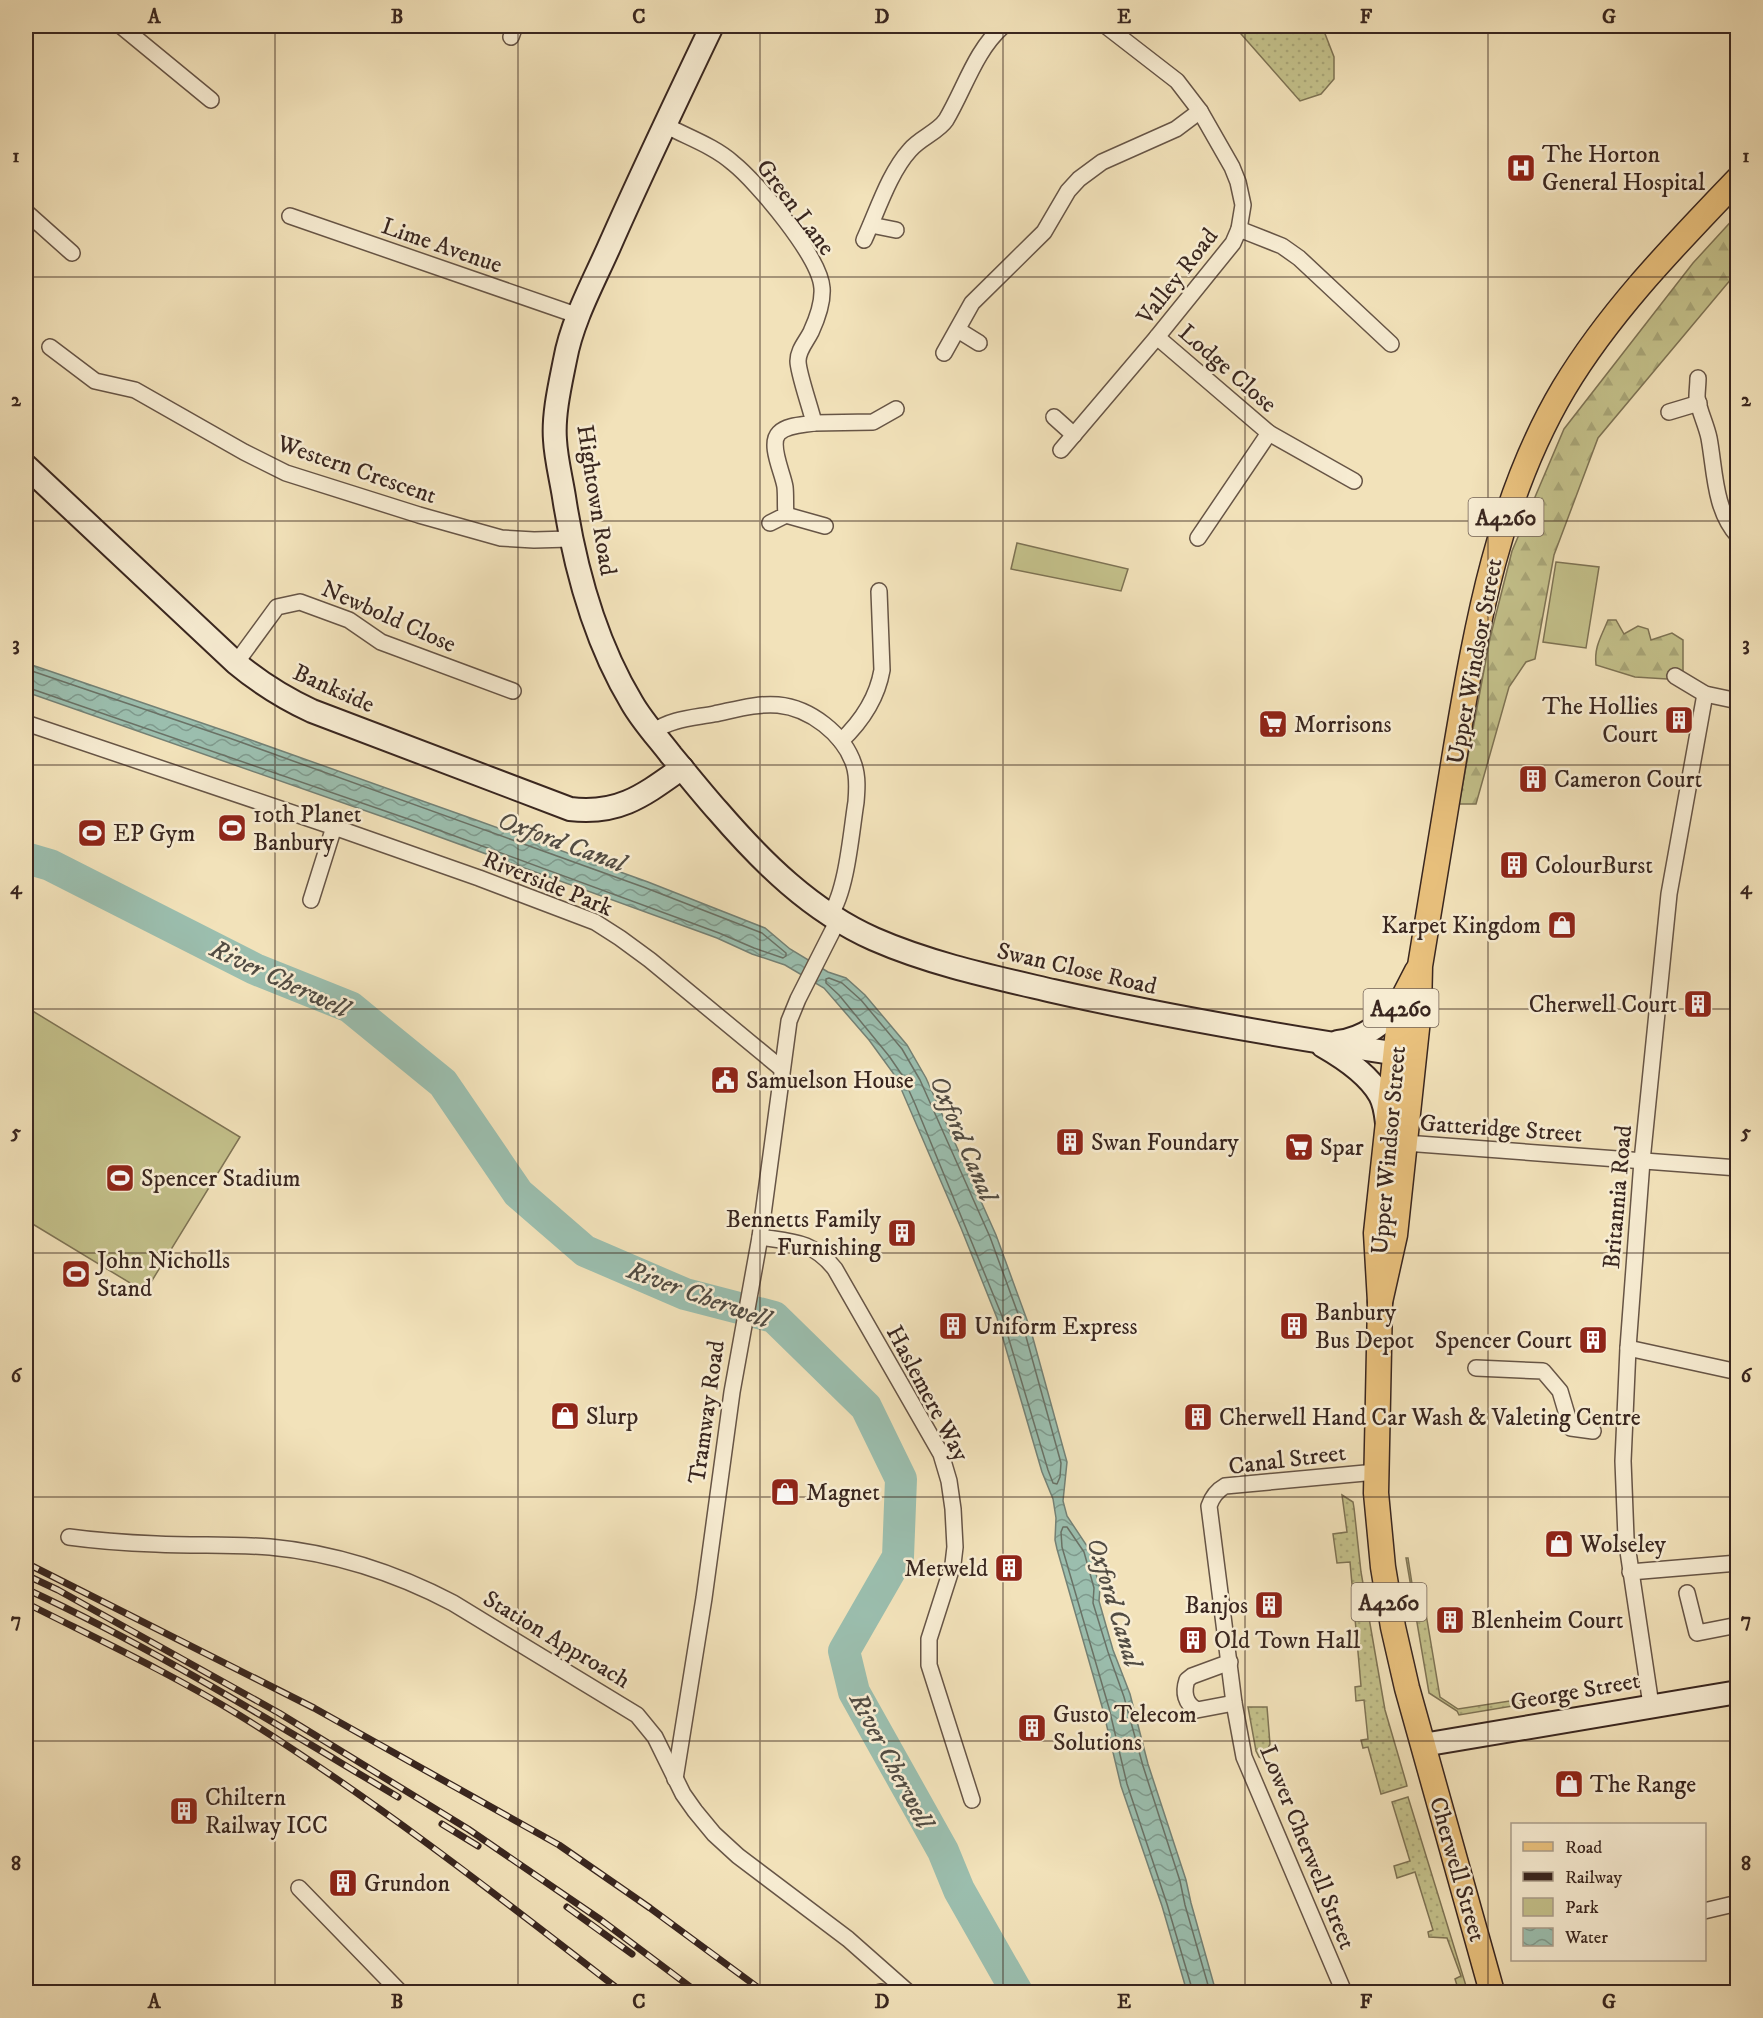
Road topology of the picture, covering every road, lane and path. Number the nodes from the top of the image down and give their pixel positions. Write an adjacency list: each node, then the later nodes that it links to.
1 (121, 26): 5 (street)
2 (711, 26): 7 (street, Hightown Road)
3 (1003, 26): 11 (street)
4 (1106, 26): 6 (street, Valley Road)
5 (212, 100)
6 (1200, 111): 13 (street, Valley Road); 17 (street)
7 (665, 125): 16 (street, Hightown Road); 28 (street, Green Lane)
8 (1737, 179): 53 (main road, Upper Windsor Street / A4260)
9 (26, 212): 15 (street)
10 (290, 216): 16 (street, Lime Avenue)
11 (871, 225): 12 (street); 14 (street)
12 (896, 230)
13 (1239, 230): 18 (street, Valley Road); 20 (street)
14 (864, 240)
15 (72, 253)
16 (579, 316): 39 (street, Hightown Road)
17 (958, 330): 19 (street); 22 (street)
18 (1157, 338): 29 (street, Lodge Close); 30 (street, Valley Road)
19 (979, 343)
20 (1391, 344)
21 (50, 347): 39 (street, Western Crescent)
22 (944, 353)
23 (1698, 378): 24 (street)
24 (1699, 403): 26 (street); 37 (street)
25 (896, 409): 28 (street)
26 (1669, 412)
27 (1054, 417): 30 (street)
28 (814, 423): 34 (street)
29 (1269, 433): 33 (street, Lodge Close); 38 (street, Lodge Close)
30 (1074, 435): 31 (street, Valley Road)
31 (1061, 450)
32 (26, 466): 41 (street, Bankside)
33 (1354, 481)
34 (786, 515): 35 (street); 36 (street)
35 (770, 523)
36 (825, 526)
37 (1737, 536)
38 (1198, 538)
39 (570, 539): 47 (street, Hightown Road)
40 (879, 591): 48 (street)
41 (236, 663): 43 (street, Newbold Close); 49 (street, Bankside)
42 (1675, 676): 44 (street)
43 (513, 691)
44 (1705, 694): 45 (street); 60 (street, Britannia Road)
45 (1737, 701)
46 (26, 723): 50 (street, Riverside Park)
47 (653, 732): 48 (street); 49 (street, Hightown Road)
48 (841, 741): 52 (street, Tramway Road)
49 (682, 768): 52 (street, Hightown Road)
50 (334, 827): 51 (street); 57 (street, Riverside Park)
51 (310, 900)
52 (834, 917): 55 (street, Swan Close Road); 57 (street, Tramway Road)
53 (1420, 966): 54 (main road, Upper Windsor Street / A4260); 56 (main road, Upper Windsor Street / A4260)
54 (1401, 1002): 55 (street, Swan Close Road); 56 (main road, Upper Windsor Street / A4260)
55 (1312, 1040): 56 (street, Swan Close Road); 58 (street, Swan Close Road)
56 (1405, 1055): 58 (main road, Upper Windsor Street / A4260); 59 (main road, Upper Windsor Street / A4260)
57 (782, 1069): 62 (street, Tramway Road)
58 (1388, 1124): 63 (main road, Upper Windsor Street / A4260)
59 (1405, 1143): 60 (street, Gatteridge Street); 63 (main road, Upper Windsor Street / A4260)
60 (1642, 1161): 61 (street, Gatteridge Street); 64 (street, Britannia Road)
61 (1737, 1168)
62 (760, 1238): 80 (street, Tramway Road); 81 (street, Haslemere Way)
63 (1380, 1302): 68 (main road, Upper Windsor Street / A4260)
64 (1628, 1348): 66 (street); 72 (street, Britannia Road)
65 (1476, 1368): 67 (street)
66 (1737, 1372)
67 (1593, 1431)
68 (1376, 1463): 70 (street, Canal Street); 79 (main road, A4260)
69 (69, 1538): 80 (street, Station Approach)
70 (1213, 1538): 75 (street, Lower Cherwell Street)
71 (1737, 1563): 72 (street)
72 (1630, 1572): 78 (street, Britannia Road)
73 (1687, 1593): 74 (street)
74 (1737, 1625)
75 (1230, 1662): 77 (street, Lower Cherwell Street); 77 (street)
76 (1737, 1692): 78 (street, George Street)
77 (1234, 1703): 87 (street, Lower Cherwell Street)
78 (1652, 1705): 79 (street, George Street)
79 (1423, 1745): 88 (main road, Cherwell Street / A4260)
80 (675, 1779): 86 (street, Station Approach)
81 (972, 1800)
82 (299, 1888): 85 (street)
83 (1737, 1903): 84 (street)
84 (1706, 1911)
85 (400, 1992)
86 (908, 1992)
87 (1344, 1992)
88 (1492, 1992)

